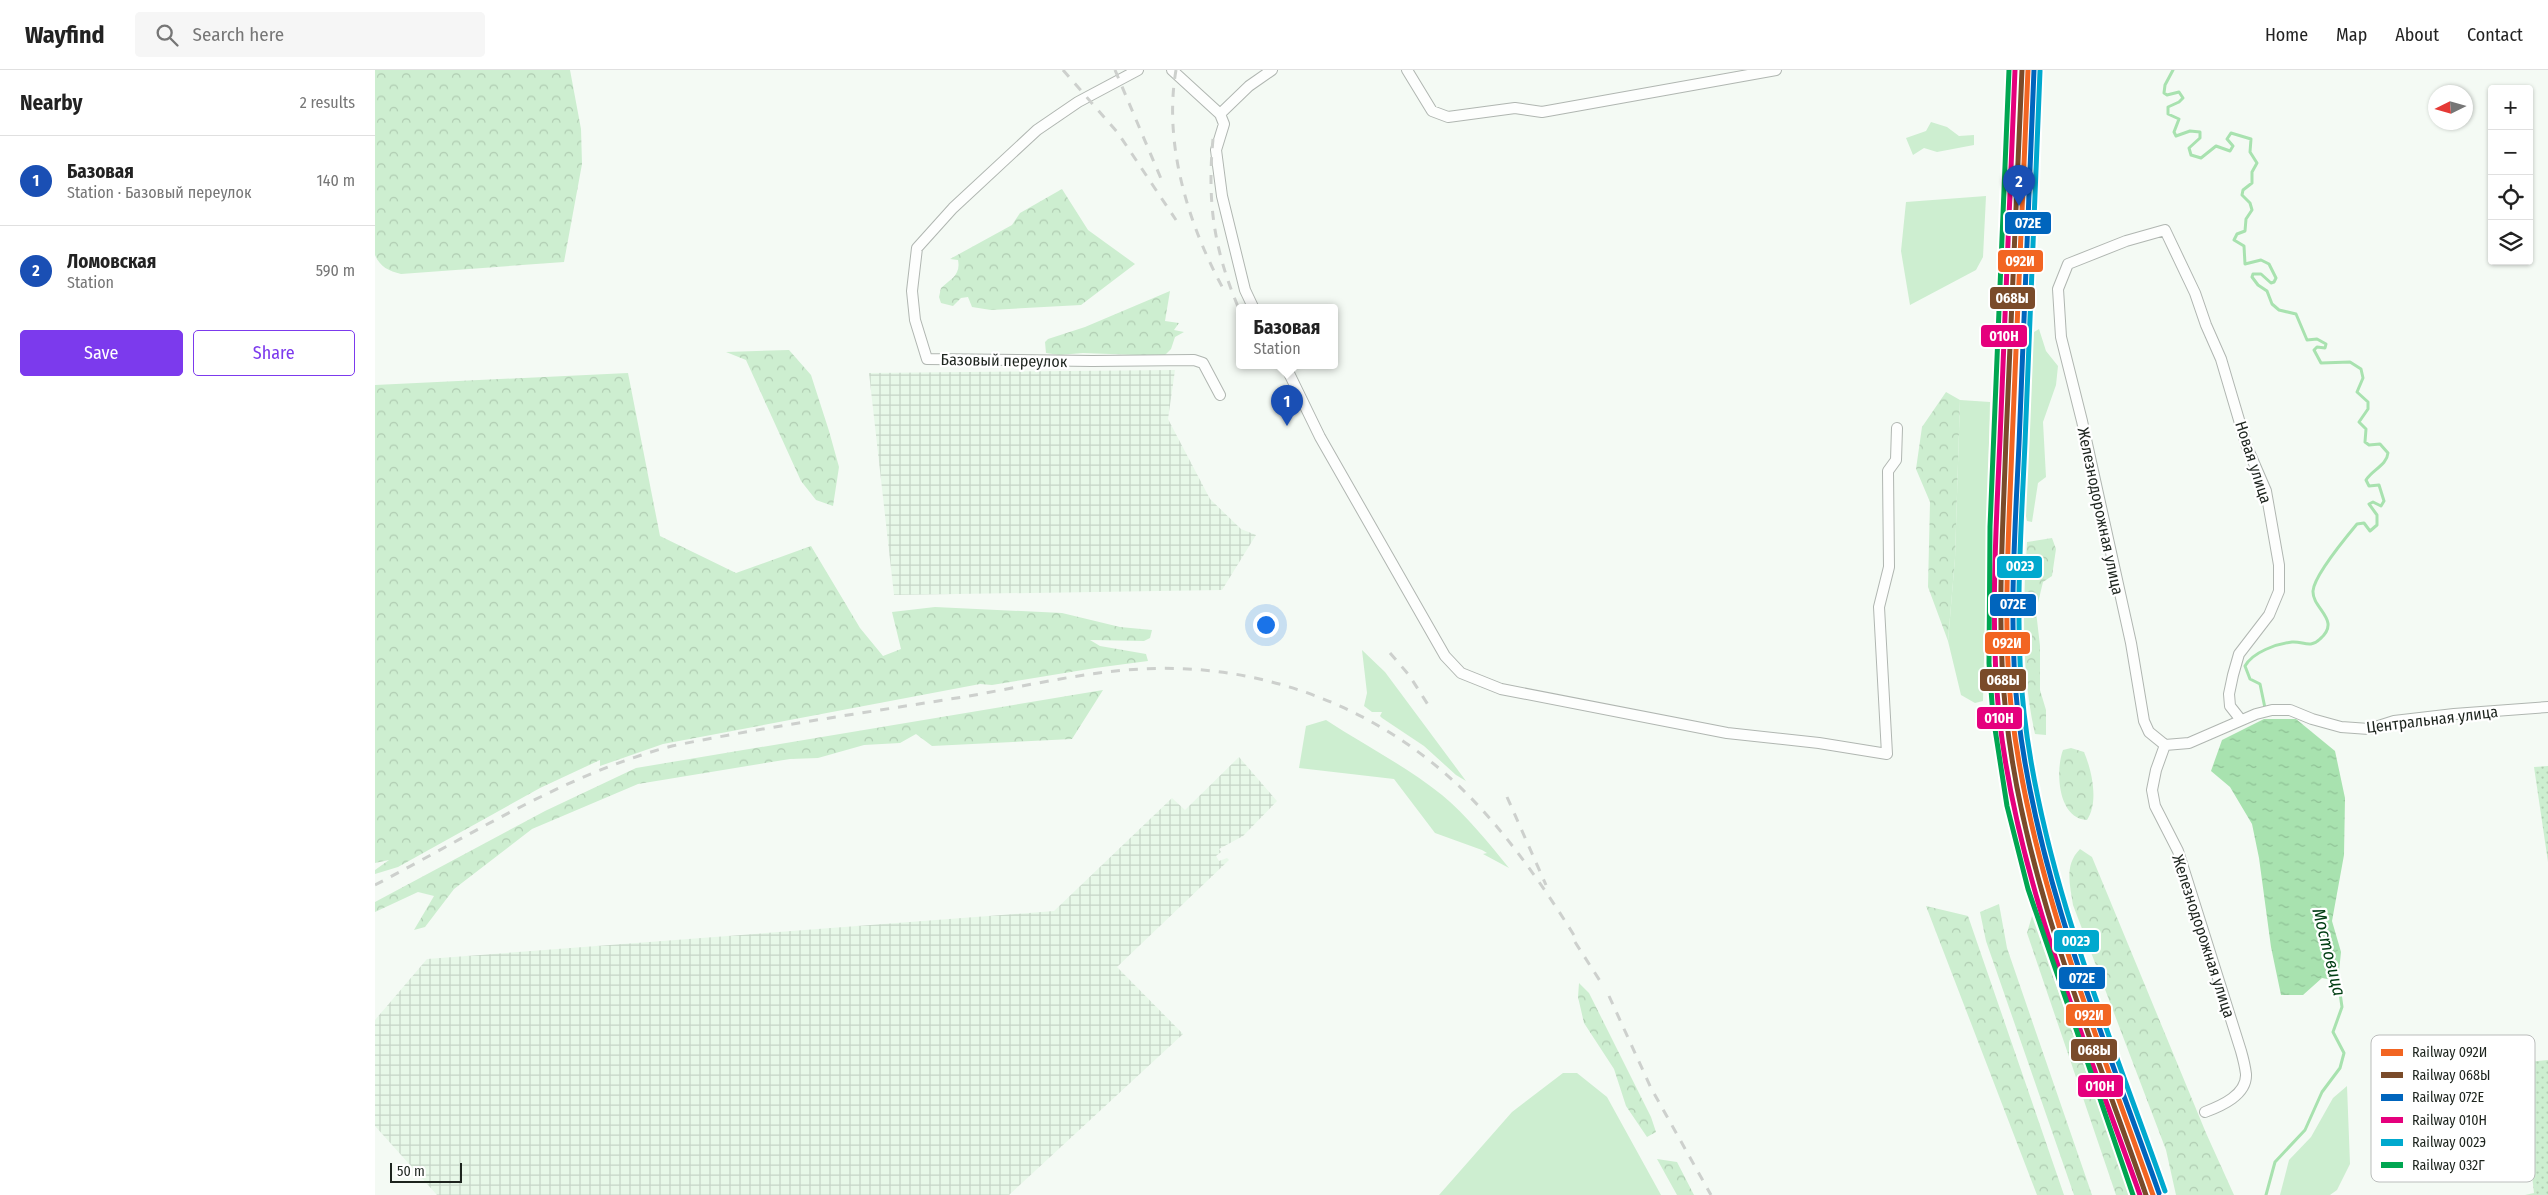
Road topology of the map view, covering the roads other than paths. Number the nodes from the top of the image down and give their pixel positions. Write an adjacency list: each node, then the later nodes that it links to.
1 (1138, 70): 10 (street, Базовый переулок)
2 (1171, 70): 6 (street)
3 (1272, 70): 6 (street)
4 (1407, 70): 5 (street)
5 (1776, 70)
6 (1220, 114): 8 (street)
7 (2165, 230): 13 (street, Новая улица); 14 (street, Железнодорожная улица)
8 (1252, 304)
9 (1287, 369): 11 (street)
10 (1220, 395)
11 (1897, 428)
12 (2548, 707): 13 (street, Центральная улица)
13 (2241, 720): 14 (street, Центральная улица)
14 (2165, 745): 15 (street, Железнодорожная улица)
15 (2205, 1112)

